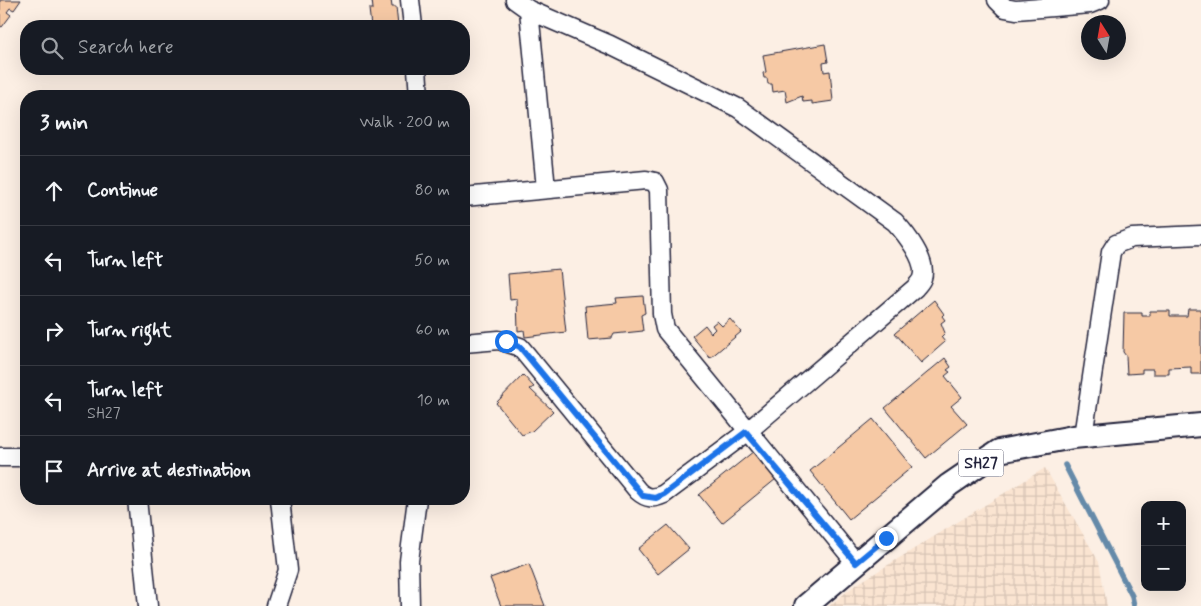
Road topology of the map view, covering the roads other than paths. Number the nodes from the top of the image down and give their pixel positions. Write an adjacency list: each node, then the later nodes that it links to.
1 (410, 0): 5 (street)
2 (1100, 0): 3 (street)
3 (998, 1)
4 (522, 5): 8 (street); 13 (street)
5 (412, 20)
6 (417, 75): 7 (street)
7 (419, 90)
8 (546, 189): 9 (street); 13 (street)
9 (470, 196)
10 (1201, 235): 14 (street)
11 (470, 342): 13 (street)
12 (1201, 425): 14 (main road, SH27 / SH27)
13 (746, 432): 20 (street)
14 (1083, 436): 20 (main road, SH27 / SH27)
15 (0, 456): 16 (street)
16 (20, 457)
17 (138, 505): 21 (street)
18 (281, 505): 22 (street)
19 (416, 505): 23 (street)
20 (856, 563): 24 (main road, SH27 / SH27)
21 (148, 606)
22 (276, 606)
23 (410, 606)
24 (806, 606)

